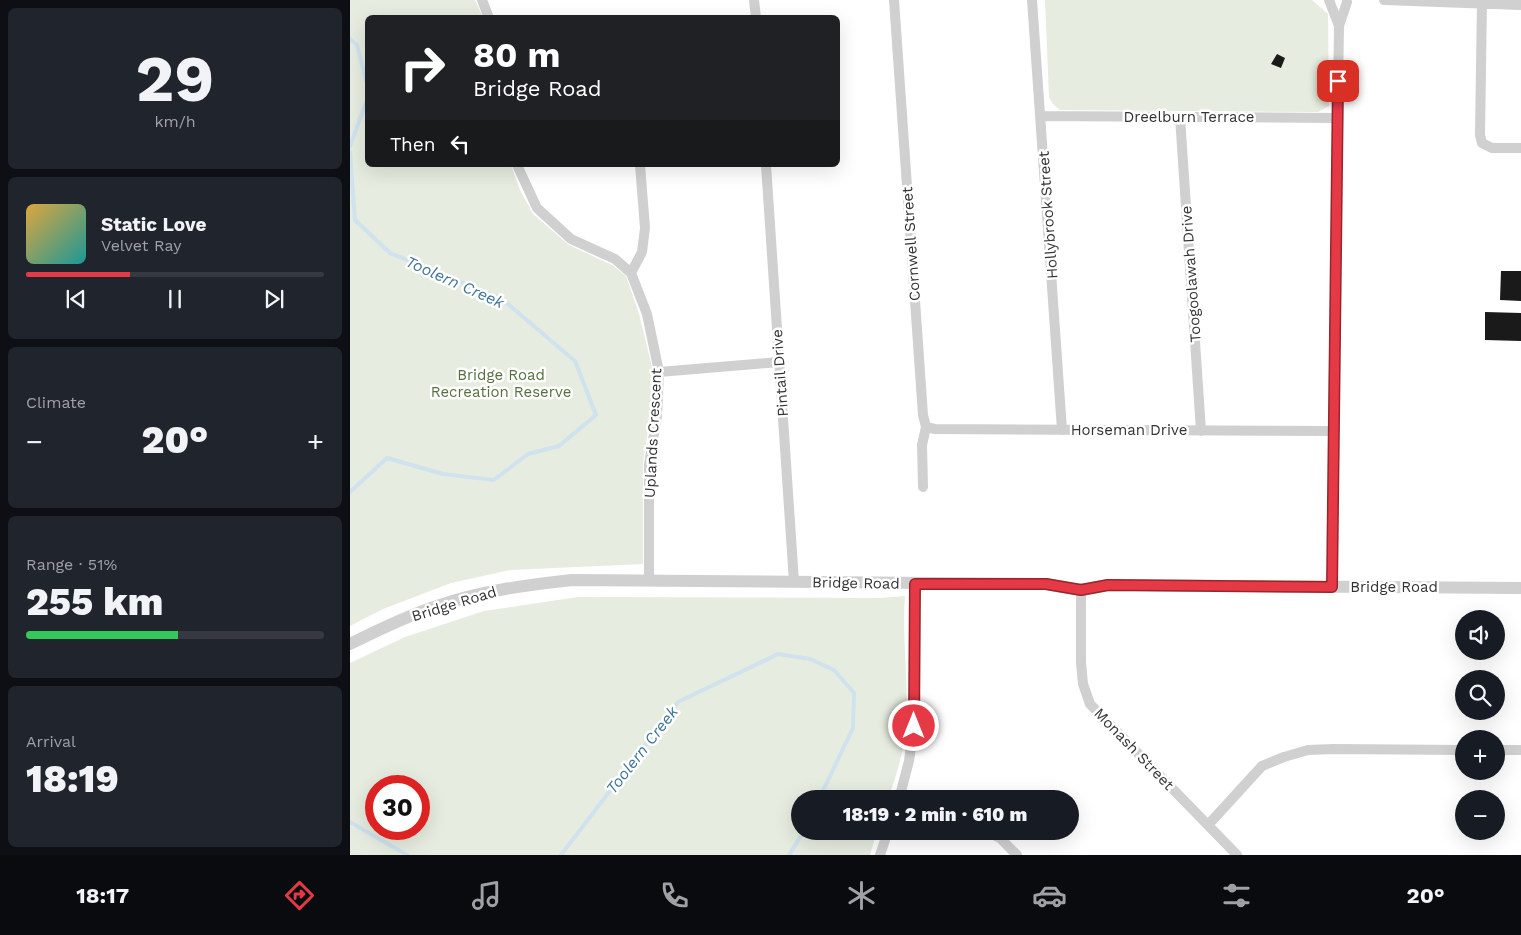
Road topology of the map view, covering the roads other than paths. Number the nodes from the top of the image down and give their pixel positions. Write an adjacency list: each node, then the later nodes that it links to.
1 (482, 0): 10 (street)
2 (754, 0): 11 (street)
3 (894, 0): 23 (street, Cornwell Street)
4 (1032, 0): 13 (street, Hollybrook Street)
5 (1329, 0): 7 (street); 12 (street)
6 (1384, 0): 8 (street)
7 (1349, 1): 12 (street)
8 (1482, 2): 9 (street); 16 (street)
9 (1521, 5)
10 (488, 15)
11 (756, 15)
12 (1339, 26): 15 (street)
13 (1041, 116): 14 (street, Dreelburn Terrace); 24 (street, Hollybrook Street)
14 (1180, 117): 15 (street, Dreelburn Terrace); 25 (street, Toogoolawah Drive)
15 (1337, 118): 26 (street)
16 (1521, 148)
17 (518, 167): 20 (street)
18 (640, 167): 20 (street)
19 (766, 167): 21 (street, Pintail Drive)
20 (632, 272): 22 (street, Uplands Crescent)
21 (779, 362): 22 (street); 29 (street, Pintail Drive)
22 (659, 372): 28 (street, Uplands Crescent)
23 (926, 427): 24 (street, Horseman Drive); 27 (street, Cornwell Street)
24 (1062, 430): 25 (street, Horseman Drive)
25 (1201, 431): 26 (street, Horseman Drive)
26 (1333, 431): 31 (street)
27 (923, 487)
28 (649, 580): 29 (street, Bridge Road); 34 (street, Bridge Road)
29 (794, 582): 30 (street, Bridge Road)
30 (915, 584): 33 (street, Bridge Road); 38 (street)
31 (1332, 587): 32 (street, Bridge Road); 33 (street, Bridge Road)
32 (1521, 588)
33 (1081, 590): 39 (street, Monash Street)
34 (350, 644)
35 (1455, 750): 39 (street)
36 (1505, 750): 37 (street)
37 (1521, 750)
38 (901, 790)
39 (1208, 824): 44 (street, Monash Street)
40 (885, 840): 42 (street)
41 (1002, 840): 43 (street)
42 (880, 855)
43 (1017, 855)
44 (1237, 855)

